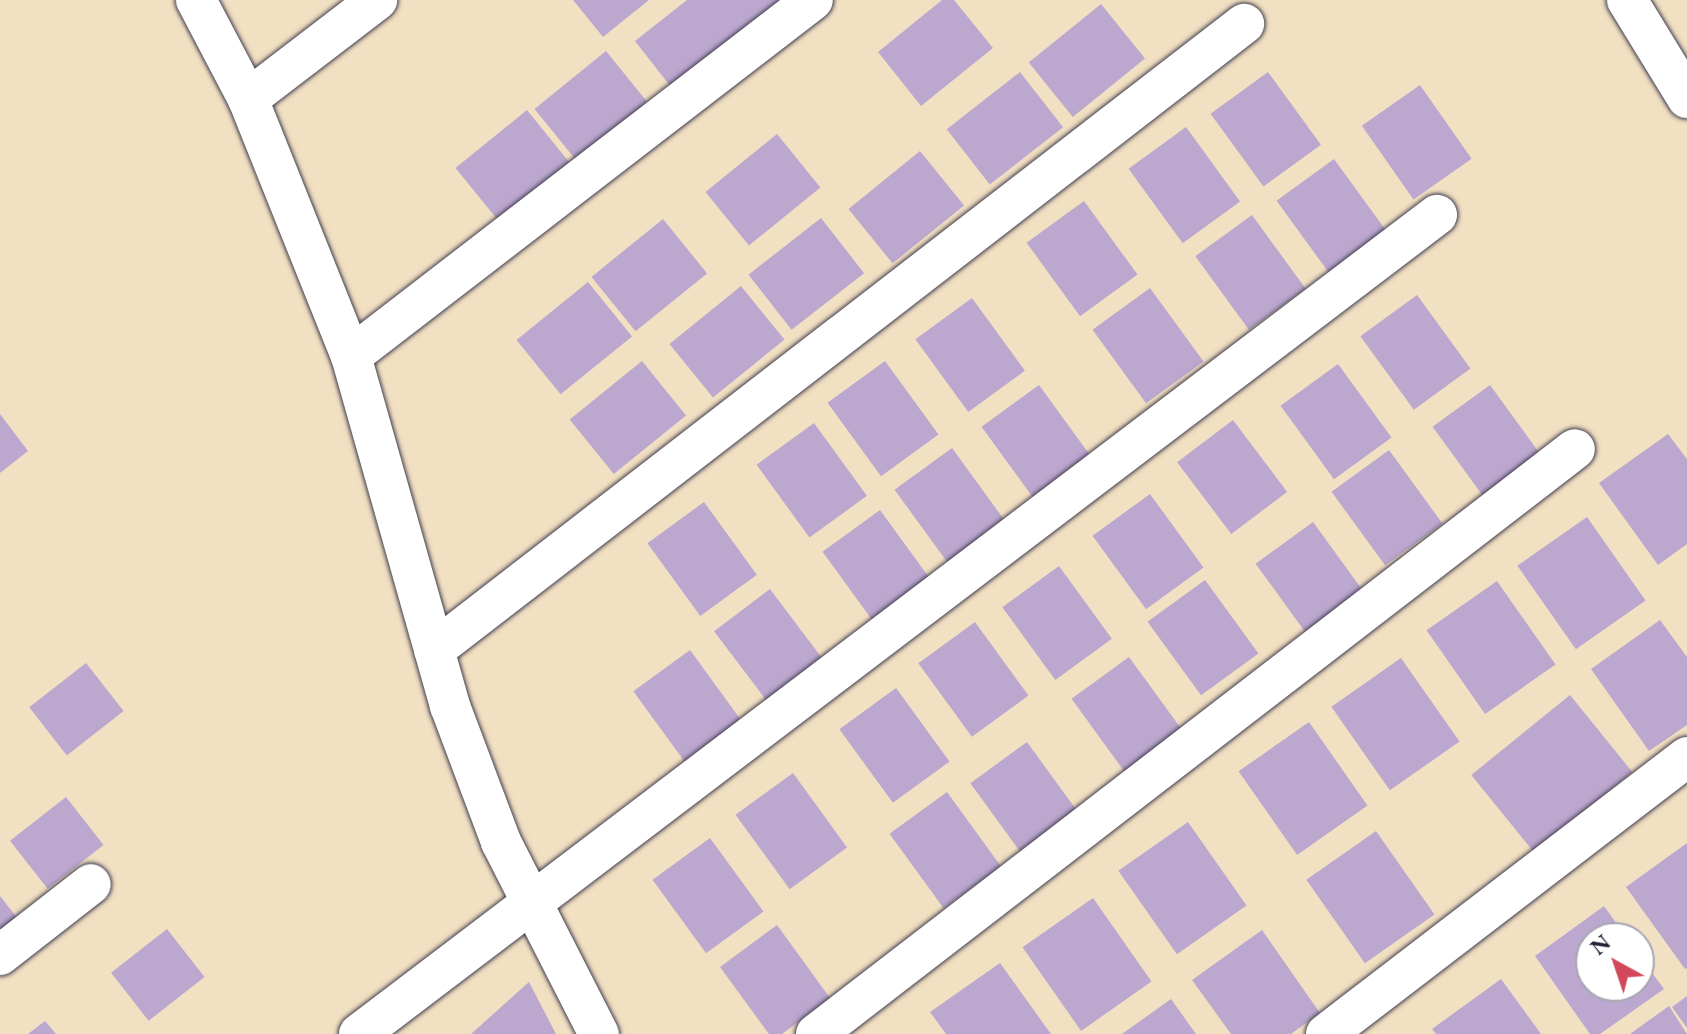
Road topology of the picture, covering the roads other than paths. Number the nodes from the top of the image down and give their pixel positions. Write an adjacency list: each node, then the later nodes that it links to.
1 (196, 0): 7 (street)
2 (377, 0): 7 (street)
3 (813, 0): 9 (street)
4 (1627, 0): 6 (street)
5 (1244, 24): 11 (street)
6 (1687, 98)
7 (248, 99): 9 (street)
8 (1437, 215): 14 (street)
9 (351, 356): 11 (street)
10 (1575, 449): 18 (street)
11 (434, 650): 14 (street)
12 (1687, 757): 19 (street)
13 (91, 884): 15 (street)
14 (532, 904): 16 (street); 17 (street)
15 (0, 955)
16 (359, 1034)
17 (599, 1034)
18 (816, 1034)
19 (1326, 1034)

